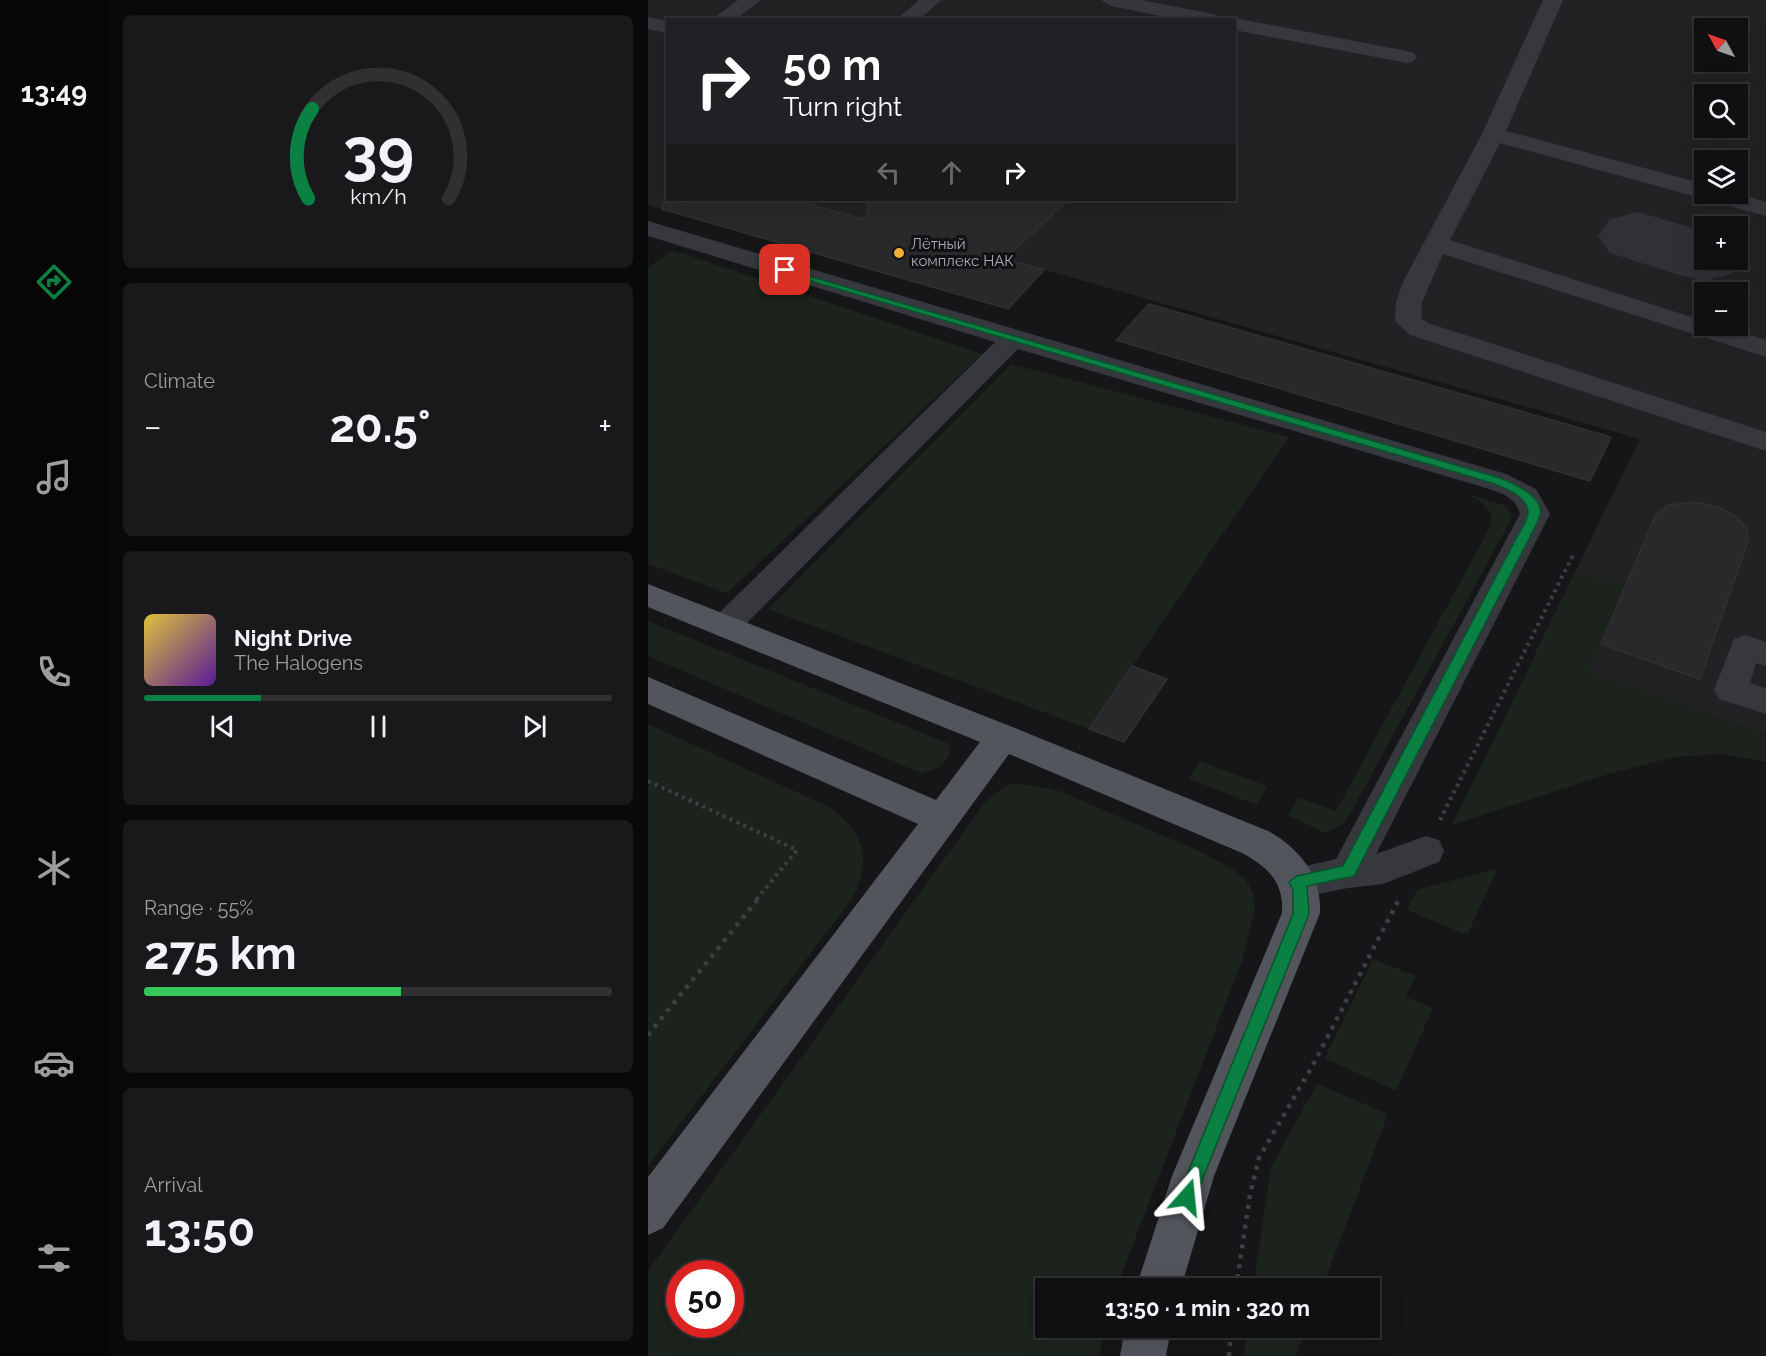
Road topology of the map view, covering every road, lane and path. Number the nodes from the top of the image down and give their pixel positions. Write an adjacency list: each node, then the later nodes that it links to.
1 (751, 0): 6 (lane)
2 (931, 0): 7 (lane)
3 (1110, 0): 8 (lane)
4 (1552, 0): 13 (lane)
5 (1565, 0): 13 (lane)
6 (724, 18)
7 (908, 18)
8 (1203, 18)
9 (648, 23): 11 (lane)
10 (1236, 24): 12 (lane)
11 (666, 27)
12 (1407, 57)
13 (1499, 135): 14 (lane); 18 (lane)
14 (1694, 188)
15 (1748, 204): 16 (lane)
16 (1766, 209)
17 (648, 228): 21 (lane)
18 (1445, 242): 19 (lane); 23 (lane); 24 (lane); 25 (lane)
19 (1694, 316)
20 (1748, 333): 22 (lane)
21 (1013, 339): 28 (lane); 36 (lane)
22 (1766, 339)
23 (1766, 349)
24 (1766, 431)
25 (1766, 442)
26 (1574, 553): 35 (path)
27 (648, 595): 28 (main road)
28 (725, 626): 32 (main road)
29 (1766, 654): 31 (lane)
30 (648, 690): 34 (main road)
31 (1766, 701)
32 (1003, 737): 34 (main road); 37 (main road)
33 (648, 781): 38 (path)
34 (941, 818): 39 (main road)
35 (1426, 851): 36 (lane); 41 (path)
36 (1348, 872): 37 (lane)
37 (1297, 882): 40 (main road)
38 (648, 1035)
39 (648, 1213)
40 (1162, 1278)
41 (1237, 1278)
42 (1147, 1338): 44 (main road)
43 (1230, 1338): 45 (path)
44 (1143, 1356)
45 (1229, 1356)

